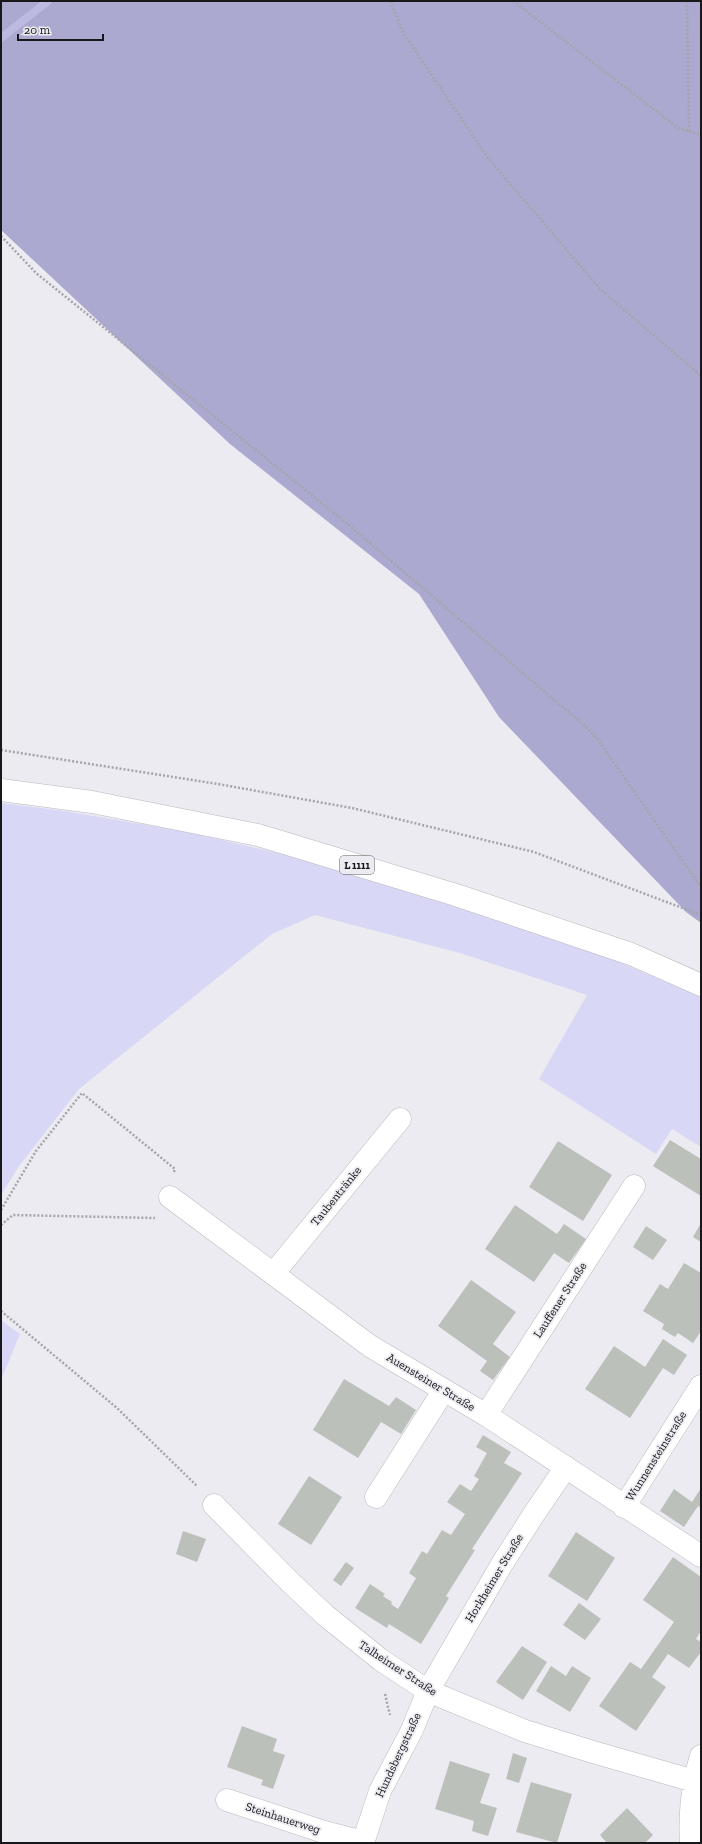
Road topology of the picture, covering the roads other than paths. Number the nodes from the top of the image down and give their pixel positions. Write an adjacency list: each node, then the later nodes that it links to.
1 (1, 790): 2 (street, L 1111)
2 (701, 985)
3 (400, 1119): 6 (street, Taubentränke)
4 (634, 1186): 9 (street, Lauffener Straße)
5 (170, 1197): 6 (street, Auensteiner Straße)
6 (273, 1274): 8 (street, Auensteiner Straße)
7 (701, 1386): 13 (street, Wunnensteinstraße)
8 (444, 1390): 9 (street, Auensteiner Straße); 11 (street)
9 (486, 1415): 10 (street, Auensteiner Straße)
10 (566, 1467): 13 (street, Auensteiner Straße); 15 (street, Horkheimer Straße)
11 (376, 1497)
12 (214, 1505): 15 (street, Talheimer Straße)
13 (624, 1507): 14 (street, Auensteiner Straße)
14 (701, 1556)
15 (428, 1691): 17 (street, Talheimer Straße); 19 (street, Hundsbergstraße)
16 (701, 1756): 17 (street)
17 (697, 1782): 20 (street)
18 (227, 1800): 19 (street, Steinhauerweg)
19 (363, 1842)
20 (691, 1843)

